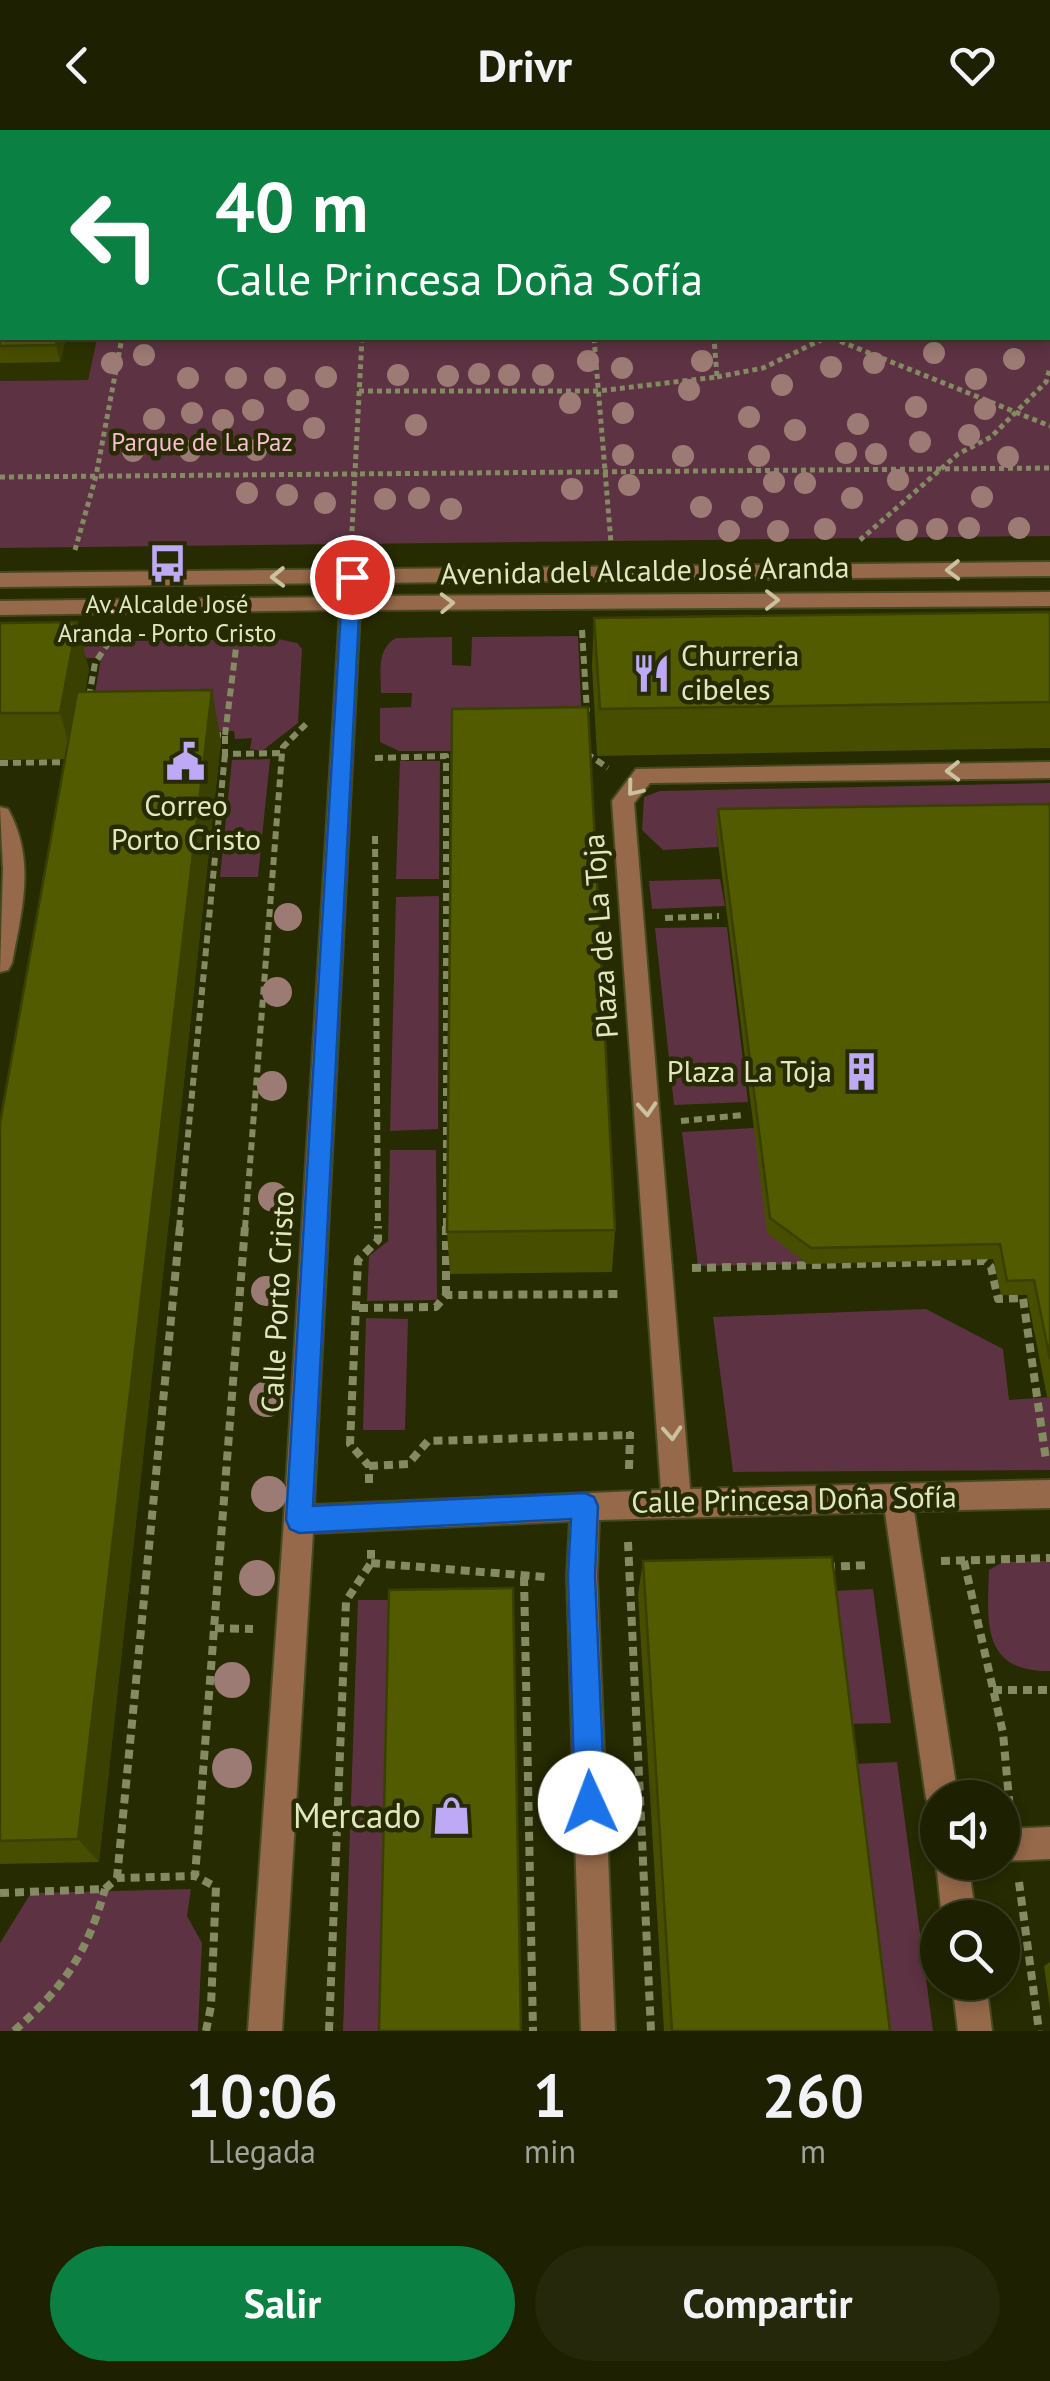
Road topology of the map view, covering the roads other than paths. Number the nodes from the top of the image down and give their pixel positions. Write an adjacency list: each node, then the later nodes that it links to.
1 (1050, 570): 2 (street, Avenida del Alcalde José Aranda, one-way to 2)
2 (351, 579): 3 (street, Avenida del Alcalde José Aranda, one-way to 3); 4 (street, Avenida del Alcalde José Aranda, one-way to 4); 5 (street, Avenida del Alcalde José Aranda); 13 (street, Calle Porto Cristo)
3 (0, 580)
4 (1050, 599)
5 (0, 608)
6 (1050, 770): 11 (street, Plaza de La Toja, one-way to 11)
7 (0, 816): 8 (street)
8 (0, 962)
9 (1049, 1482): 10 (street, Calle Princesa Doña Sofía)
10 (898, 1498): 11 (street, Calle Princesa Doña Sofía); 14 (street)
11 (677, 1504): 12 (street, Calle Princesa Doña Sofía)
12 (585, 1506): 13 (street, Calle Princesa Doña Sofía); 19 (street)
13 (299, 1520): 18 (street, Calle Porto Cristo)
14 (939, 1780)
15 (1050, 1843): 16 (street)
16 (1020, 1844)
17 (971, 2000): 20 (street)
18 (265, 2031)
19 (598, 2031)
20 (975, 2031)

